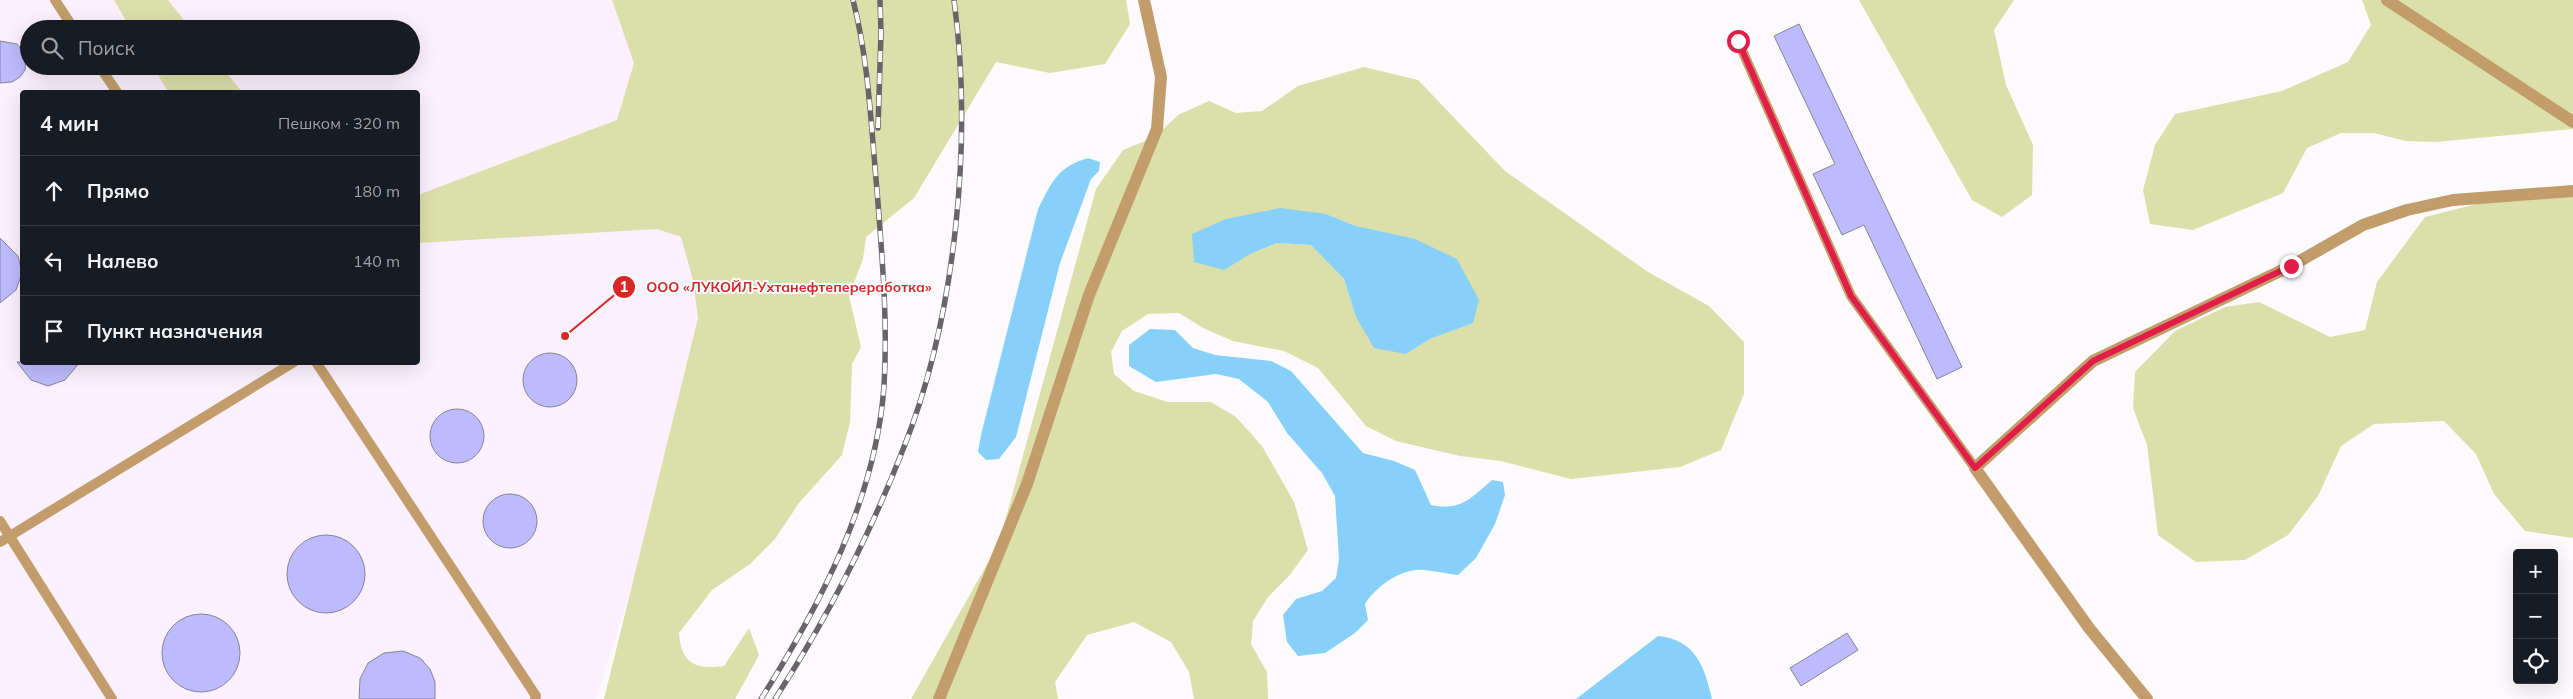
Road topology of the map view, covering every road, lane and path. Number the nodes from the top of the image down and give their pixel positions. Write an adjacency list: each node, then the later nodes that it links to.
1 (55, 0): 4 (lane)
2 (1144, 0): 18 (street)
3 (2387, 0): 8 (street)
4 (68, 20)
5 (1738, 41): 12 (lane)
6 (105, 75): 7 (lane)
7 (116, 90)
8 (2573, 122)
9 (2573, 191): 12 (street)
10 (289, 365): 14 (lane)
11 (318, 365): 17 (lane)
12 (1975, 468): 19 (street)
13 (0, 521): 14 (lane)
14 (9, 536): 15 (lane); 16 (lane)
15 (0, 542)
16 (112, 699)
17 (535, 699)
18 (939, 699)
19 (2147, 699)

